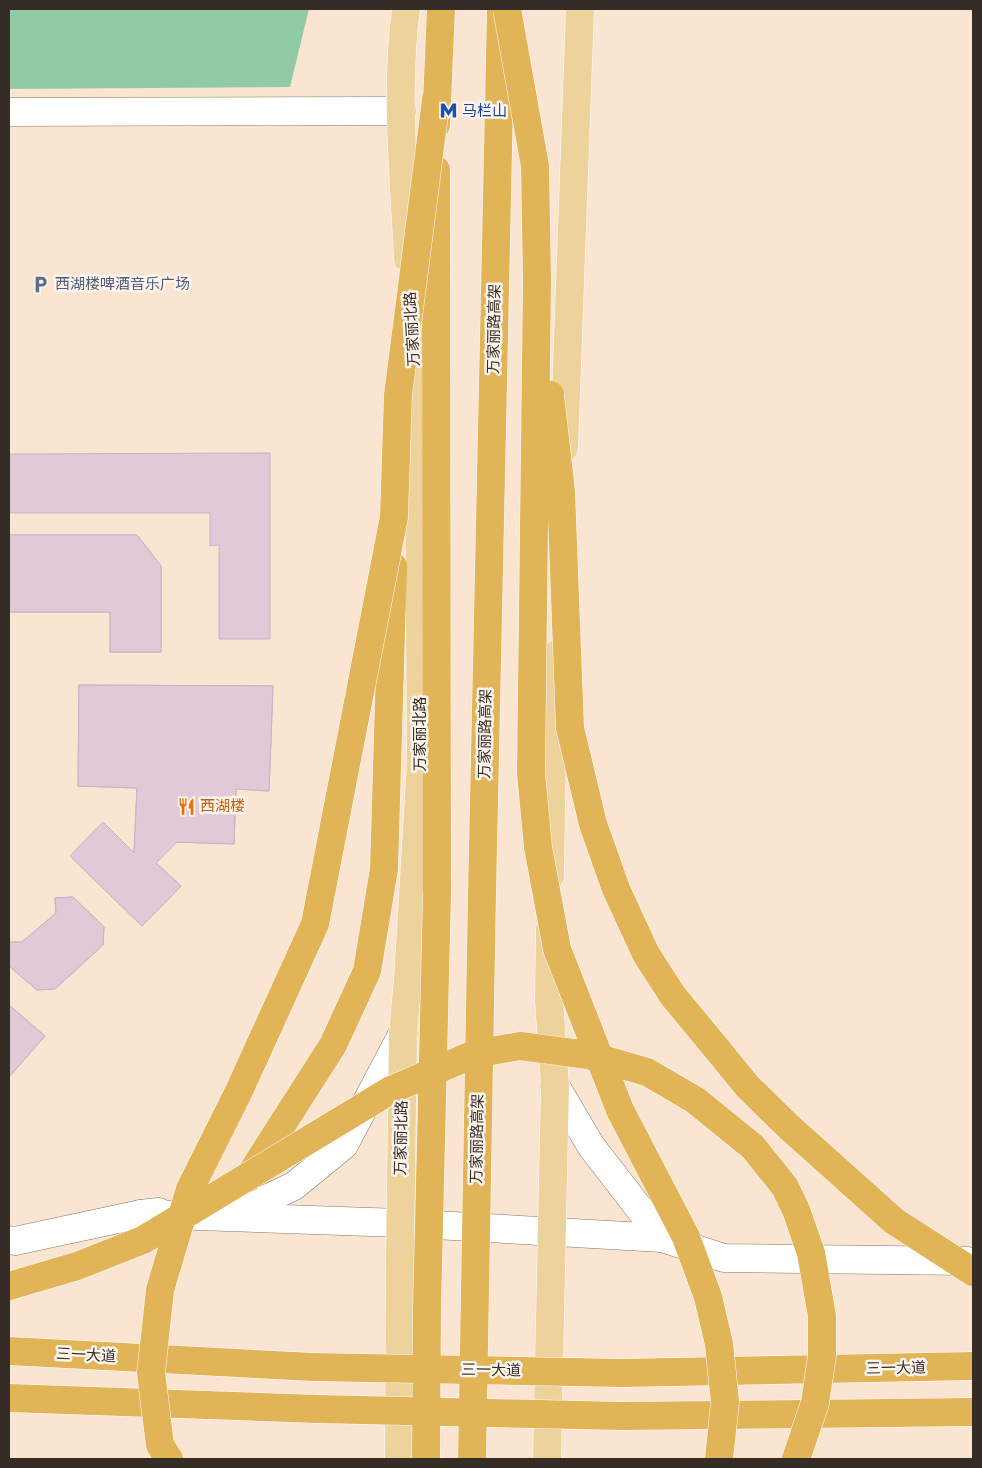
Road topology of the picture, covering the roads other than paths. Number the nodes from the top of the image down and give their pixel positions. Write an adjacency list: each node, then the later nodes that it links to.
1 (406, 9): 7 (main road, 万家丽北路)
2 (441, 9): 6 (highway)
3 (501, 9): 29 (highway, 万家丽路高架, bridge)
4 (507, 9): 9 (highway, bridge)
5 (580, 9): 12 (main road)
6 (436, 100): 10 (highway, bridge); 28 (highway, bridge)
7 (400, 111): 8 (main road); 11 (main road, 万家丽北路)
8 (9, 112)
9 (537, 280): 20 (highway, bridge); 31 (highway, bridge)
10 (394, 517): 13 (highway, bridge); 26 (highway, bridge)
11 (403, 1033): 14 (main road); 15 (main road, 万家丽北路)
12 (555, 1085): 16 (main road); 17 (main road)
13 (248, 1178): 21 (highway, bridge); 32 (highway, bridge)
14 (141, 1214): 15 (main road); 18 (main road)
15 (400, 1223): 16 (main road); 27 (main road, 万家丽北路)
16 (552, 1231): 17 (main road); 30 (main road)
17 (662, 1238): 19 (main road)
18 (9, 1240)
19 (973, 1261)
20 (973, 1272)
21 (9, 1286)
22 (9, 1351): 23 (highway, 三一大道, bridge)
23 (973, 1366)
24 (9, 1398): 25 (highway, bridge)
25 (973, 1412)
26 (169, 1459)
27 (399, 1459)
28 (426, 1459)
29 (472, 1459)
30 (547, 1459)
31 (719, 1459)
32 (796, 1459)

